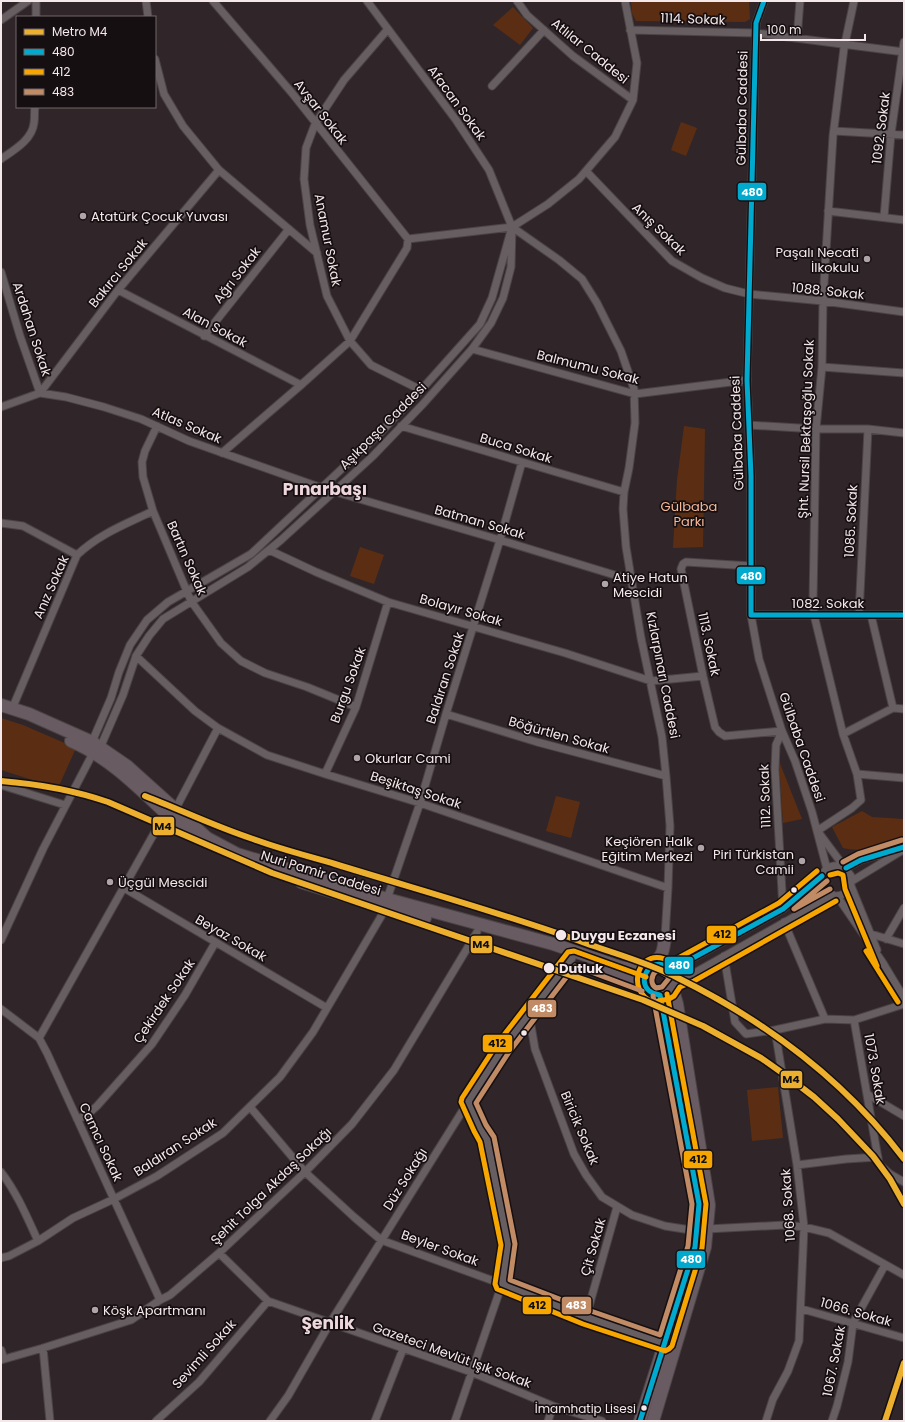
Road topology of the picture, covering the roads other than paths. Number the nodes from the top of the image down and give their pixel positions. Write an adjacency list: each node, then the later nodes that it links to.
1 (28, 1): 13 (street)
2 (36, 1): 11 (street)
3 (146, 1): 12 (street)
4 (213, 1): 26 (street, Avşar Sokak)
5 (367, 1): 14 (street, Afacan Sokak)
6 (518, 1): 15 (street, Atlılar Caddesi)
7 (625, 1): 16 (street)
8 (764, 1): 17 (street, Gülbaba Caddesi)
9 (800, 1): 18 (street)
10 (854, 1): 20 (street, Şht. Nursil Bektaşoğlu Sokak)
11 (36, 16)
12 (148, 16)
13 (1, 20)
14 (388, 29): 26 (street, Anamur Sokak); 36 (street, Afacan Sokak)
15 (544, 30): 23 (street); 24 (street, Atlılar Caddesi)
16 (630, 30): 17 (street, 1114. Sokak); 24 (street)
17 (756, 33): 18 (street, 1114. Sokak); 43 (street, Gülbaba Caddesi)
18 (797, 38): 20 (street, 1114. Sokak)
19 (904, 42): 21 (street, 1092. Sokak)
20 (845, 44): 21 (street, 1114. Sokak); 27 (street, Şht. Nursil Bektaşoğlu Sokak)
21 (903, 52): 28 (street, 1092. Sokak)
22 (156, 63): 31 (street)
23 (492, 86)
24 (633, 100): 32 (street)
25 (34, 108): 30 (street)
26 (315, 124): 38 (street, Avşar Sokak); 39 (street, Anamur Sokak)
27 (834, 131): 28 (street); 33 (street, Şht. Nursil Bektaşoğlu Sokak)
28 (891, 134): 29 (street); 34 (street, 1092. Sokak)
29 (904, 134)
30 (1, 159)
31 (219, 170): 37 (street); 42 (street, Bakırcı Sokak)
32 (586, 171): 36 (street); 43 (street, Anış Sokak)
33 (828, 211): 34 (street); 44 (street, Şht. Nursil Bektaşoğlu Sokak)
34 (884, 218): 35 (street)
35 (904, 220)
36 (512, 228): 38 (street); 48 (street, Aşıkpaşa Caddesi); 53 (street, Aşıkpaşa Caddesi); 55 (street, Kızlarpınarı Caddesi)
37 (289, 229): 39 (street); 46 (street, Ağrı Sokak)
38 (408, 239): 47 (street)
39 (317, 253): 47 (street, Anamur Sokak)
40 (1, 272): 41 (street, Ardahan Sokak)
41 (3, 284): 54 (street, Ardahan Sokak)
42 (118, 290): 46 (street, Alan Sokak); 54 (street, Bakırcı Sokak)
43 (749, 294): 44 (street, 1088. Sokak); 51 (street, Gülbaba Caddesi)
44 (823, 302): 45 (street, 1088. Sokak); 49 (street, Şht. Nursil Bektaşoğlu Sokak)
45 (904, 312)
46 (204, 336): 52 (street, Alan Sokak)
47 (350, 341): 52 (street); 53 (street, Anamur Sokak)
48 (472, 349): 55 (street, Balmumu Sokak); 59 (street, Aşıkpaşa Caddesi)
49 (822, 367): 50 (street); 60 (street, Şht. Nursil Bektaşoğlu Sokak)
50 (904, 373)
51 (747, 380): 55 (street, Balmumu Sokak); 57 (street, Gülbaba Caddesi)
52 (301, 385): 63 (street)
53 (421, 390): 65 (street, Aşıkpaşa Caddesi)
54 (40, 394): 56 (street); 58 (street, Atlas Sokak)
55 (635, 394): 67 (street, Kızlarpınarı Caddesi)
56 (1, 407)
57 (749, 425): 60 (street); 73 (street, Gülbaba Caddesi)
58 (157, 426): 63 (street, Atlas Sokak); 68 (street, Bartın Sokak)
59 (401, 426): 64 (street, Buca Sokak); 66 (street, Aşıkpaşa Caddesi)
60 (816, 429): 61 (street); 79 (street, Şht. Nursil Bektaşoğlu Sokak)
61 (868, 429): 62 (street); 80 (street, 1085. Sokak)
62 (904, 433)
63 (222, 453): 65 (street, Atlas Sokak)
64 (522, 462): 67 (street, Buca Sokak); 70 (street, Baldıran Sokak)
65 (322, 488): 66 (street, Batman Sokak); 75 (street, Aşıkpaşa Caddesi)
66 (334, 492): 70 (street, Batman Sokak); 71 (street, Aşıkpaşa Caddesi)
67 (624, 492): 74 (street, Kızlarpınarı Caddesi)
68 (153, 511): 72 (street, Anız Sokak); 75 (street, Bartın Sokak)
69 (1, 523): 72 (street)
70 (500, 540): 74 (street, Batman Sokak); 83 (street, Baldıran Sokak)
71 (269, 550): 76 (street, Aşıkpaşa Caddesi); 77 (street, Bolayır Sokak)
72 (77, 555): 89 (street, Anız Sokak)
73 (751, 566): 78 (street, Gülbaba Caddesi); 85 (street, 1113. Sokak)
74 (631, 580): 86 (street, Kızlarpınarı Caddesi)
75 (187, 591): 76 (street, Bartın Sokak); 95 (street, Aşıkpaşa Caddesi)
76 (191, 601): 84 (street, Aşıkpaşa Caddesi); 87 (street, Bartın Sokak)
77 (388, 602): 83 (street, Bolayır Sokak); 87 (street, Burgu Sokak)
78 (751, 615): 79 (street, 1082. Sokak); 93 (street, Gülbaba Caddesi)
79 (814, 615): 80 (street, 1082. Sokak); 94 (street, Şht. Nursil Bektaşoğlu Sokak)
80 (858, 615): 81 (street, 1082. Sokak)
81 (871, 615): 82 (street, 1082. Sokak); 88 (street)
82 (904, 615)
83 (474, 626): 86 (street, Bolayır Sokak); 91 (street, Baldıran Sokak)
84 (136, 656): 92 (street, Beşiktaş Sokak); 95 (street, Aşıkpaşa Caddesi)
85 (702, 676): 86 (street); 93 (street, 1113. Sokak)
86 (651, 681): 98 (street, Kızlarpınarı Caddesi)
87 (356, 707): 96 (street, Burgu Sokak)
88 (893, 708): 90 (street); 94 (street)
89 (5, 709): 95 (main road, Nuri Pamir Caddesi)
90 (904, 709)
91 (446, 714): 98 (street, Böğürtlen Sokak); 101 (street, Baldıran Sokak)
92 (218, 728): 96 (street, Beşiktaş Sokak); 103 (street)
93 (782, 731): 104 (street, Gülbaba Caddesi); 115 (street, 1112. Sokak)
94 (843, 734): 97 (street, Şht. Nursil Bektaşoğlu Sokak)
95 (95, 747): 102 (street, Aşıkpaşa Caddesi); 103 (main road, Nuri Pamir Caddesi)
96 (325, 774): 101 (street, Beşiktaş Sokak)
97 (857, 774): 99 (street); 104 (street, Şht. Nursil Bektaşoğlu Sokak)
98 (666, 776): 111 (street, Kızlarpınarı Caddesi)
99 (904, 778)
100 (1, 784): 102 (street)
101 (420, 804): 111 (street, Beşiktaş Sokak); 113 (street, Baldıran Sokak)
102 (65, 805): 121 (street, Aşıkpaşa Caddesi)
103 (170, 812): 110 (street); 113 (main road, Nuri Pamir Caddesi)
104 (817, 831): 106 (street); 107 (street, Gülbaba Caddesi)
105 (904, 848): 106 (street); 109 (street)
106 (844, 867): 107 (street); 109 (street)
107 (827, 869): 108 (street)
108 (822, 876): 112 (street); 115 (street)
109 (851, 884): 112 (street); 118 (street)
110 (124, 888): 122 (street, Beyaz Sokak); 140 (street)
111 (668, 888): 119 (street, Kızlarpınarı Caddesi)
112 (835, 895): 116 (street); 126 (street)
113 (386, 904): 117 (main road, Nuri Pamir Caddesi); 127 (main road, Nuri Pamir Caddesi); 134 (street, Baldıran Sokak)
114 (904, 908): 120 (street)
115 (783, 909): 128 (street)
116 (784, 922): 124 (street); 137 (street)
117 (477, 932): 125 (main road, Nuri Pamir Caddesi); 149 (street, Şehit Tolga Akdaş Sokağı)
118 (871, 934): 120 (street); 126 (street)
119 (665, 937): 127 (main road); 128 (main road)
120 (886, 939): 123 (street)
121 (1, 940)
122 (215, 943): 134 (street, Beyaz Sokak); 145 (street, Çekirdek Sokak)
123 (904, 944)
124 (724, 956): 130 (street); 139 (street)
125 (572, 958): 129 (main road, Nuri Pamir Caddesi); 136 (street, Düz Sokağı)
126 (883, 963): 132 (street)
127 (651, 966): 128 (main road); 129 (main road)
128 (670, 969): 130 (main road)
129 (644, 984): 131 (main road)
130 (673, 985): 131 (main road); 154 (main road)
131 (660, 995): 154 (main road)
132 (904, 998)
133 (904, 1004): 138 (street)
134 (327, 1008): 143 (street, Baldıran Sokak)
135 (1, 1009): 140 (street, Camcı Sokak)
136 (529, 1014): 142 (street, Düz Sokağı); 152 (street, Biricik Sokak)
137 (825, 1018): 138 (street); 139 (street)
138 (854, 1020): 141 (street, 1073. Sokak)
139 (775, 1030): 147 (street, 1068. Sokak)
140 (39, 1038): 145 (street, Camcı Sokak)
141 (867, 1094): 144 (street); 146 (street, 1073. Sokak)
142 (468, 1102): 155 (street, Düz Sokağı); 161 (street)
143 (250, 1107): 149 (street, Beyler Sokak); 151 (street, Baldıran Sokak)
144 (904, 1116)
145 (77, 1119): 151 (street, Camcı Sokak)
146 (878, 1158): 147 (street); 150 (street, 1073. Sokak)
147 (797, 1165): 153 (street, 1068. Sokak)
148 (1, 1172): 156 (street)
149 (306, 1172): 155 (street, Beyler Sokak); 157 (street, Şehit Tolga Akdaş Sokağı)
150 (904, 1182)
151 (114, 1199): 156 (street, Baldıran Sokak); 162 (street, Camcı Sokak)
152 (617, 1207): 154 (street, Biricik Sokak); 165 (street, Çit Sokak)
153 (804, 1227): 154 (street, Biricik Sokak); 159 (street, Biricik Sokak); 164 (street, 1068. Sokak)
154 (702, 1230): 169 (main road); 184 (main road)
155 (381, 1240): 161 (street, Beyler Sokak); 166 (street, Düz Sokağı)
156 (38, 1241): 158 (street, Baldıran Sokak)
157 (219, 1253): 162 (street, Şehit Tolga Akdaş Sokağı); 163 (street, Gazeteci Mevlüt Işık Sokak)
158 (1, 1258)
159 (885, 1265): 160 (street, Biricik Sokak); 167 (street, 1067. Sokak)
160 (904, 1275)
161 (502, 1284): 165 (street, Beyler Sokak); 174 (street)
162 (160, 1300): 170 (street, Şehit Tolga Akdaş Sokağı)
163 (268, 1301): 166 (street, Gazeteci Mevlüt Işık Sokak); 177 (street, Sevimli Sokak)
164 (802, 1309): 167 (street, 1066. Sokak); 185 (street, 1068. Sokak)
165 (586, 1317): 169 (street, Beyler Sokak)
166 (330, 1323): 171 (street, Gazeteci Mevlüt Işık Sokak); 178 (street, Düz Sokağı)
167 (853, 1323): 168 (street, 1066. Sokak); 186 (street, 1067. Sokak)
168 (904, 1338)
169 (665, 1344): 183 (main road)
170 (43, 1348): 173 (street, Şehit Tolga Akdaş Sokağı); 176 (street)
171 (402, 1349): 174 (street, Gazeteci Mevlüt Işık Sokak); 179 (street)
172 (1, 1350): 173 (street)
173 (2, 1360)
174 (471, 1372): 175 (street, Gazeteci Mevlüt Işık Sokak); 180 (street)
175 (553, 1406): 181 (street); 182 (street, Gazeteci Mevlüt Işık Sokak)
176 (50, 1421)
177 (156, 1421)
178 (270, 1421)
179 (375, 1421)
180 (455, 1421)
181 (548, 1421)
182 (602, 1421)
183 (640, 1421)
184 (654, 1421)
185 (766, 1421)
186 (832, 1421)

